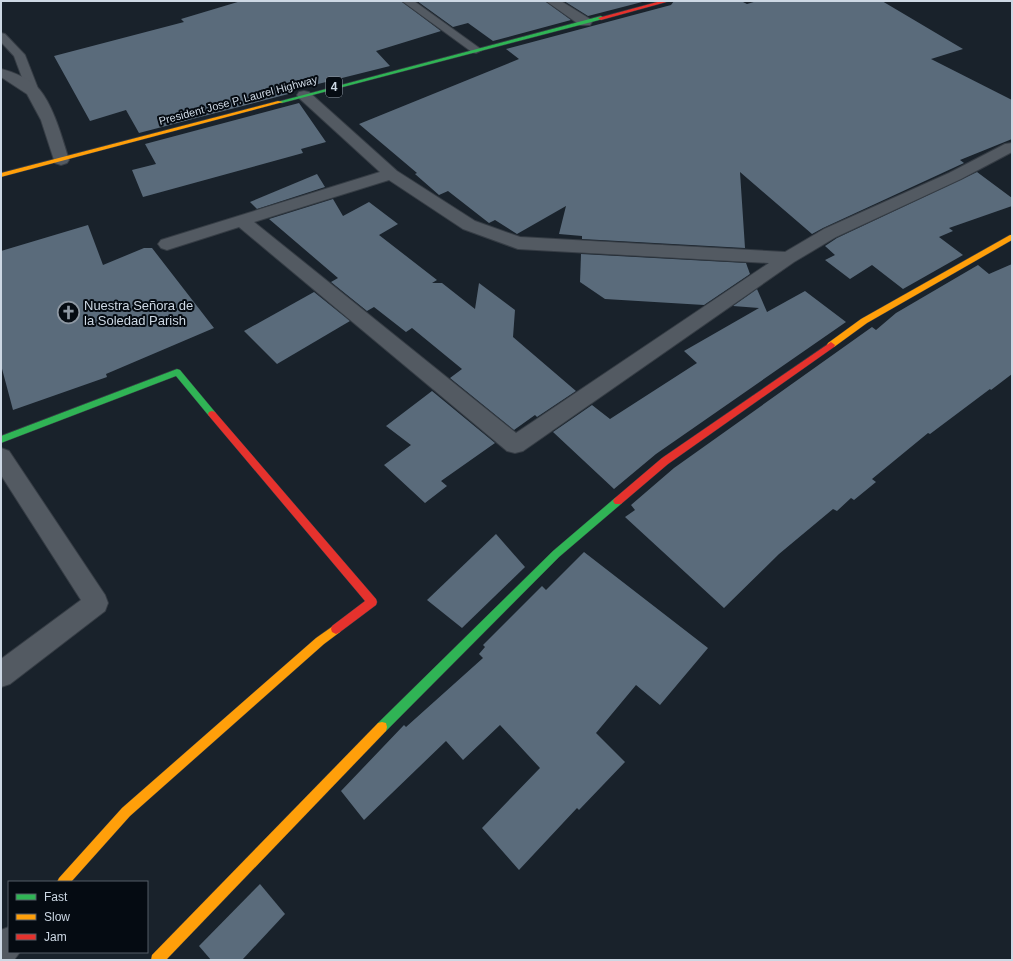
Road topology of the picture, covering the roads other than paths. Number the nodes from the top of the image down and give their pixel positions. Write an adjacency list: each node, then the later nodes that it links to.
1 (407, 1): 6 (lane)
2 (552, 1): 4 (street)
3 (666, 1): 4 (main road, President Jose P. Laurel Highway / 4)
4 (585, 22): 6 (main road, President Jose P. Laurel Highway / 4)
5 (1, 36): 9 (lane)
6 (476, 50): 10 (main road, President Jose P. Laurel Highway / 4)
7 (1, 60): 8 (street)
8 (5, 74): 9 (street)
9 (33, 91): 12 (street)
10 (304, 95): 12 (main road, President Jose P. Laurel Highway / 4); 13 (street)
11 (1010, 147): 18 (street)
12 (62, 160): 14 (main road, President Jose P. Laurel Highway / 4)
13 (391, 174): 15 (street); 18 (street)
14 (1, 175)
15 (242, 221): 17 (street); 18 (street)
16 (1012, 237): 25 (main road)
17 (167, 244)
18 (788, 258)
19 (1, 440): 22 (main road)
20 (1, 457): 21 (street)
21 (1, 674)
22 (64, 881)
23 (8, 943): 24 (street)
24 (1, 951)
25 (157, 960)

